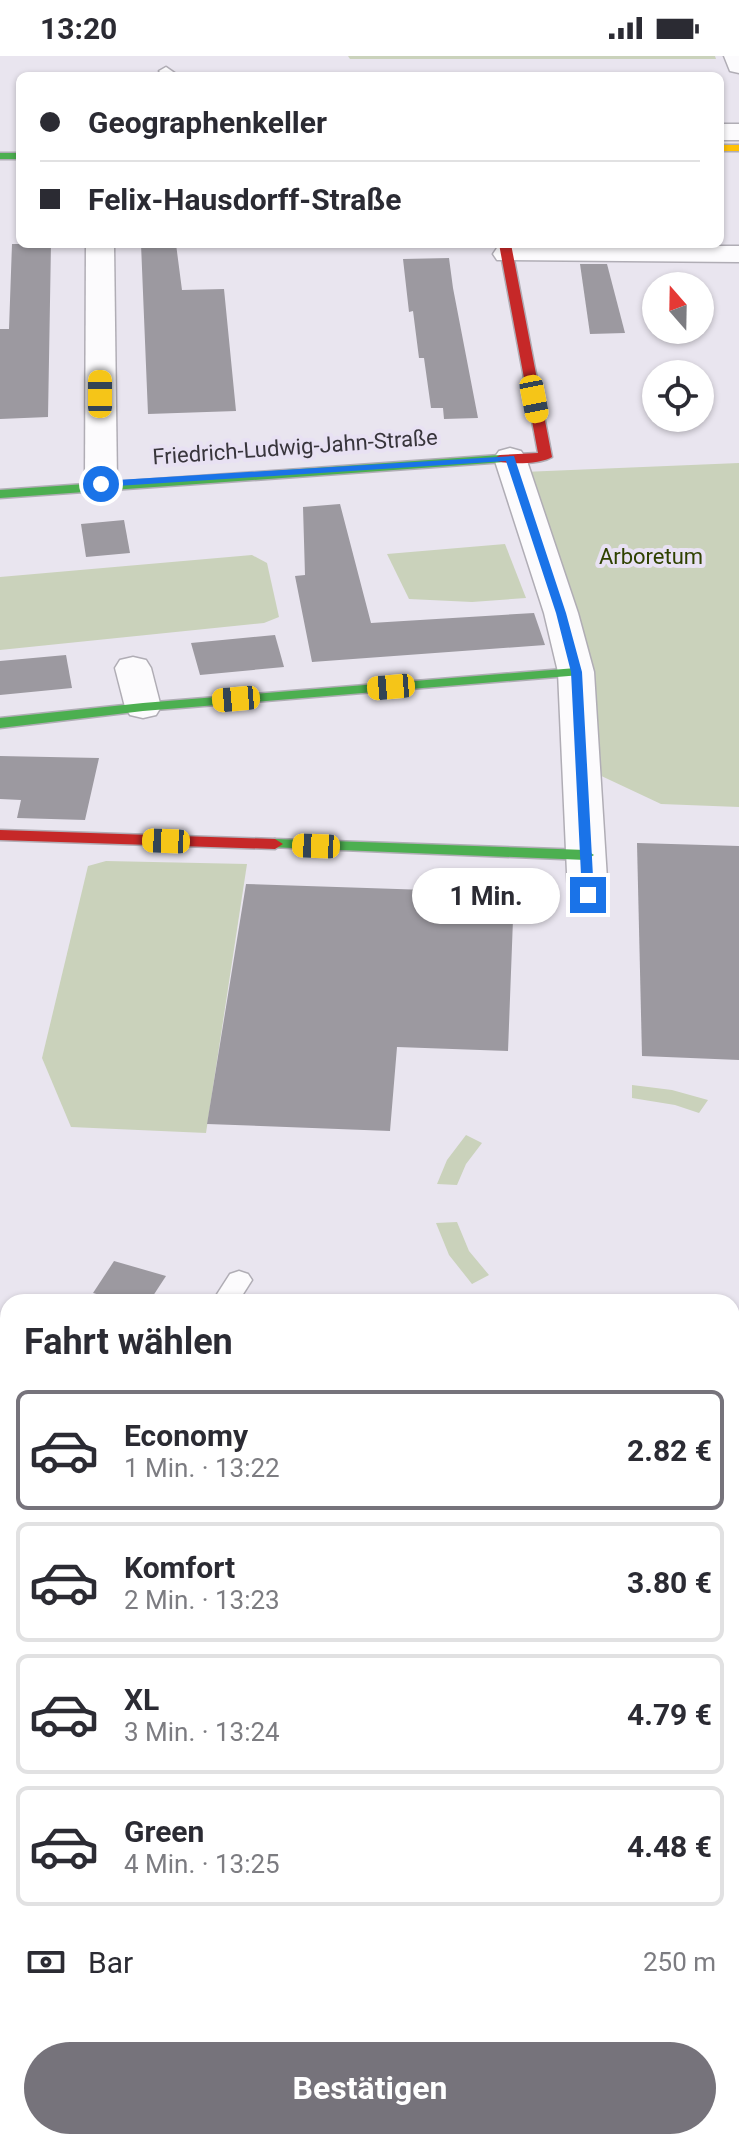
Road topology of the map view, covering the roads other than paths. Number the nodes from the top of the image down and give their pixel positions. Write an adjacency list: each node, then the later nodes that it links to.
1 (737, 56): 2 (street)
2 (739, 66)
3 (100, 248): 7 (street)
4 (506, 249): 5 (street); 6 (street)
5 (739, 254)
6 (528, 458): 7 (street, Friedrich-Ludwig-Jahn-Straße); 10 (street)
7 (101, 484): 8 (street, Friedrich-Ludwig-Jahn-Straße)
8 (0, 494)
9 (133, 668): 11 (street)
10 (576, 672): 11 (street); 14 (street)
11 (143, 707): 12 (street)
12 (0, 723)
13 (0, 835): 14 (street)
14 (586, 855): 15 (street)
15 (588, 895)

